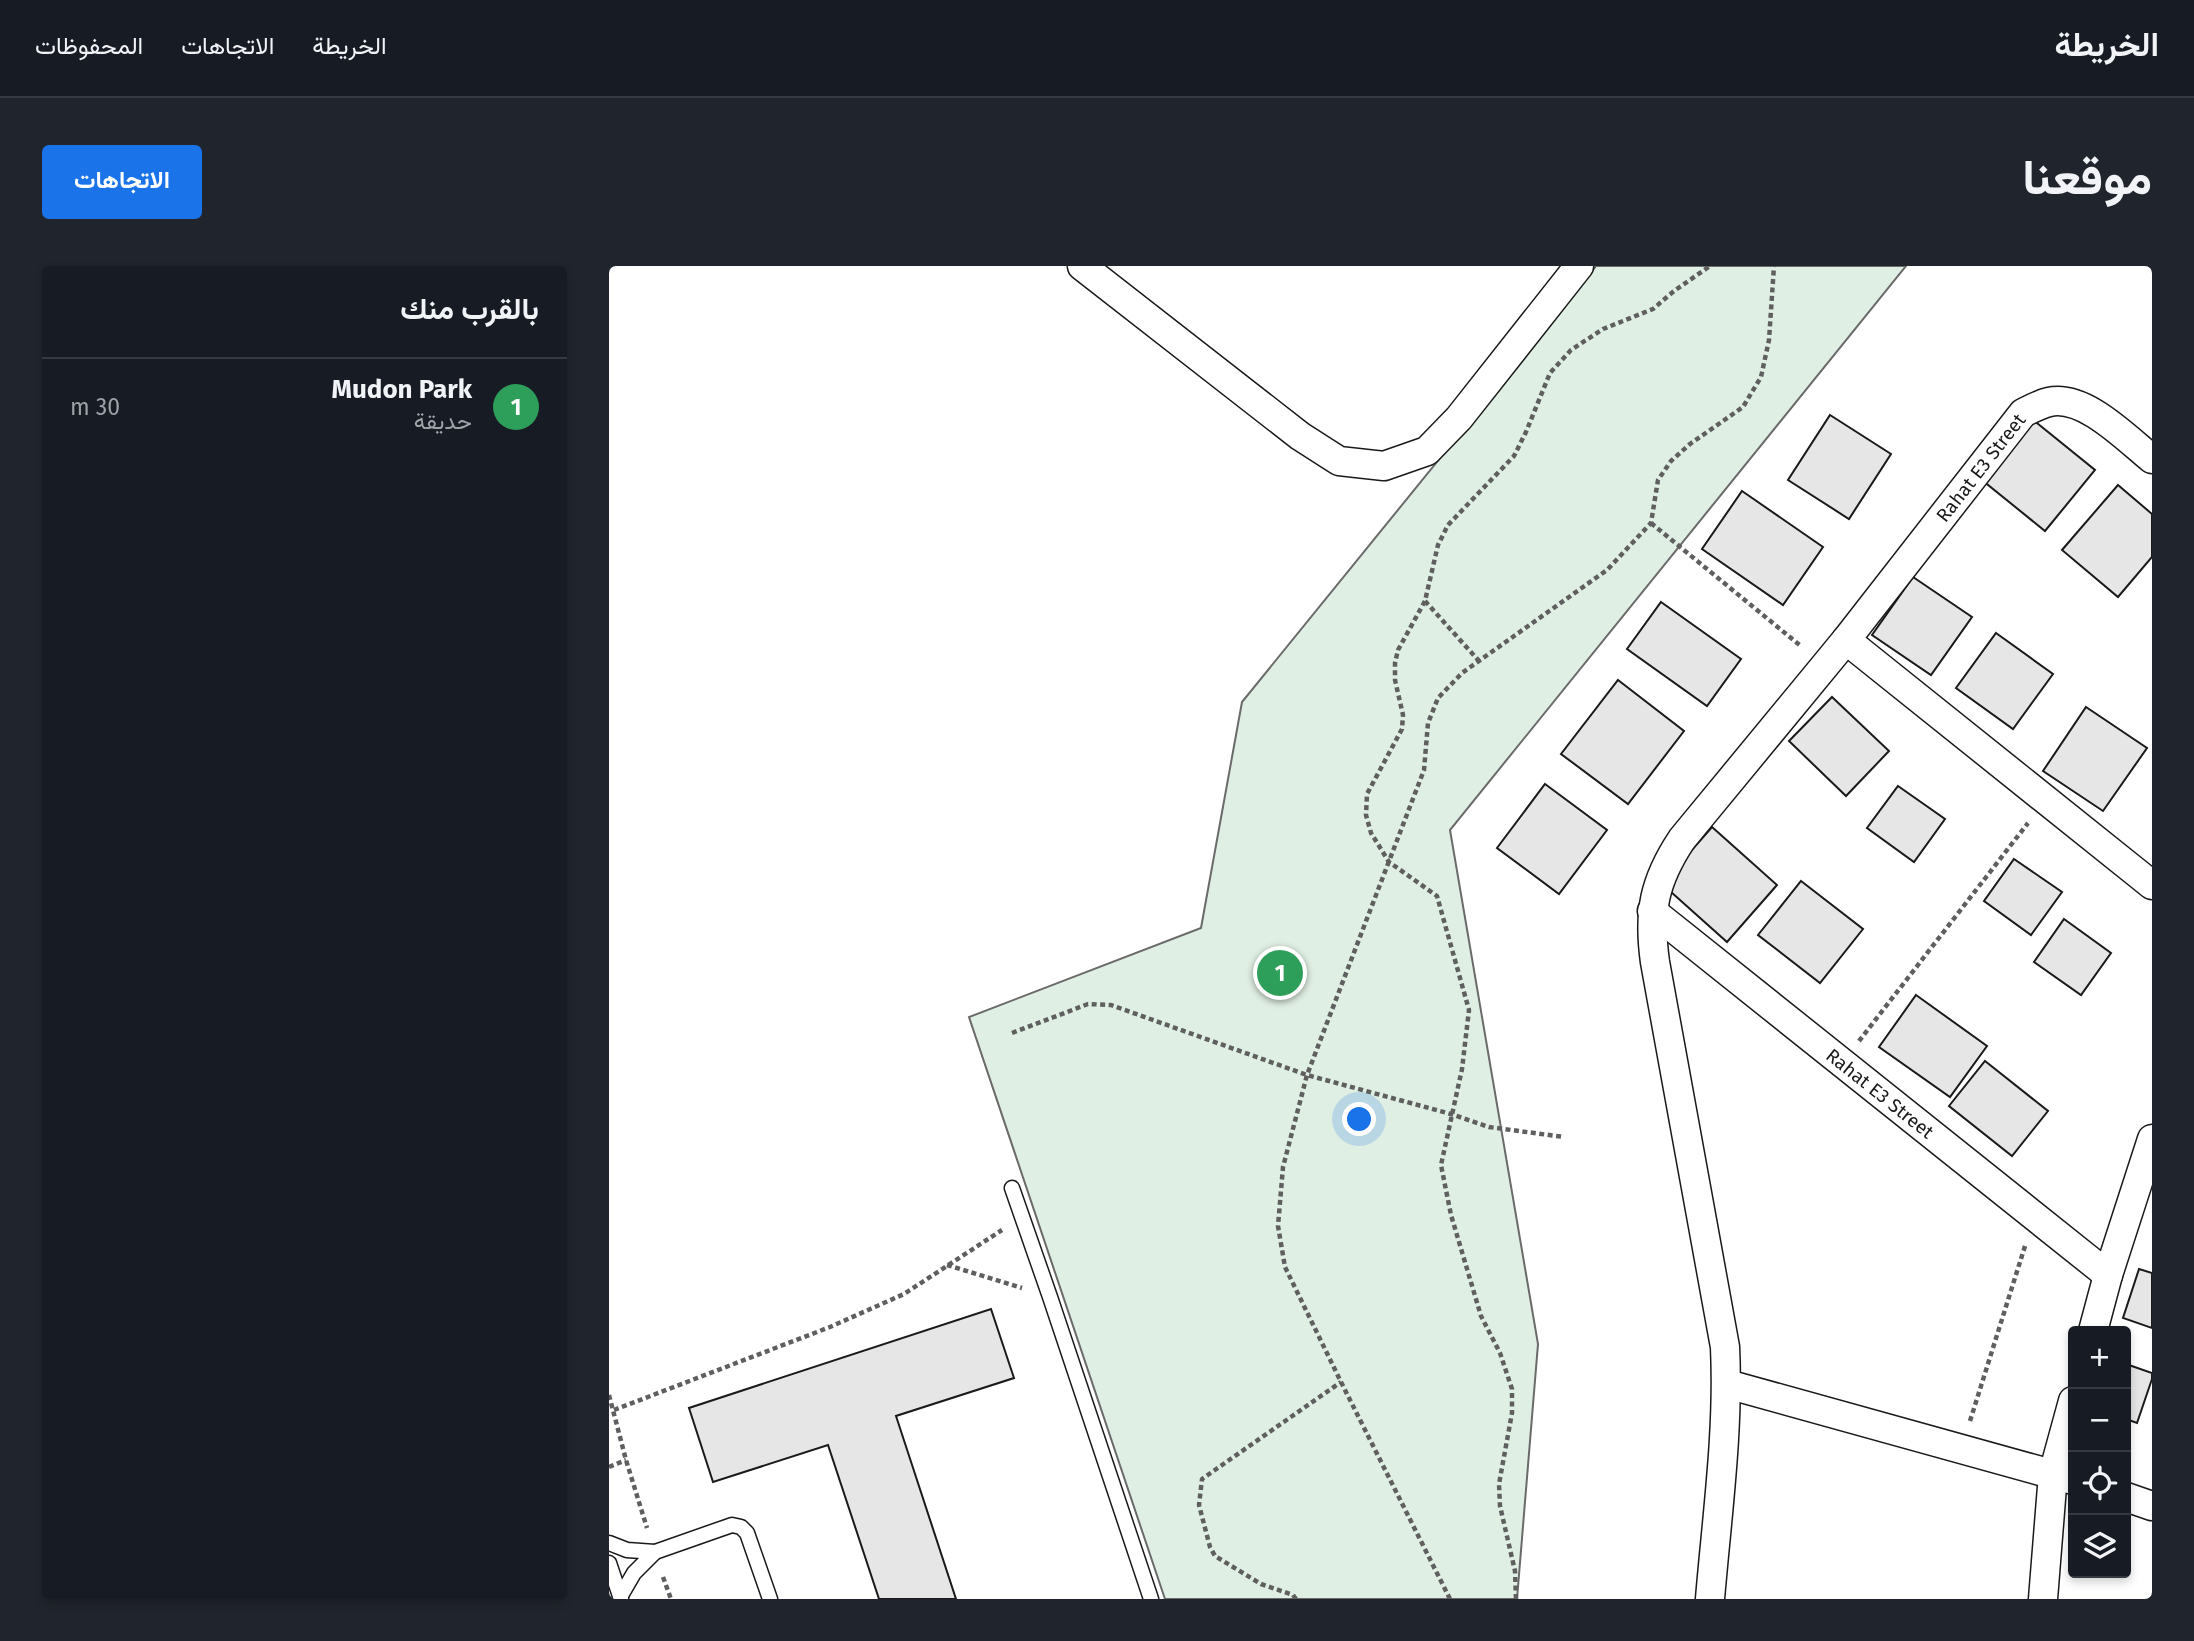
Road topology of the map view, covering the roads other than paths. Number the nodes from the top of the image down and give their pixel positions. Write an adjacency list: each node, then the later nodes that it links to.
1 (1082, 266): 2 (street)
2 (1579, 266)
3 (2152, 459): 4 (street, Rahat E3 Street)
4 (1846, 640): 5 (street); 6 (street, Rahat E3 Street)
5 (2152, 885)
6 (1652, 911): 9 (street, Rahat E3 Street); 11 (street, Rahat E3 Street)
7 (2152, 1139): 9 (street)
8 (1012, 1188): 21 (lane)
9 (2108, 1275): 10 (street)
10 (2094, 1326)
11 (1727, 1384): 13 (street); 22 (street, Rahat E3 Street)
12 (2068, 1439): 13 (street)
13 (2063, 1477): 23 (street)
14 (2131, 1499): 15 (street)
15 (2152, 1506)
16 (609, 1543): 17 (lane)
17 (655, 1552): 19 (lane); 20 (lane)
18 (609, 1563): 19 (lane)
19 (621, 1598)
20 (770, 1599)
21 (1151, 1599)
22 (1710, 1599)
23 (2042, 1599)

